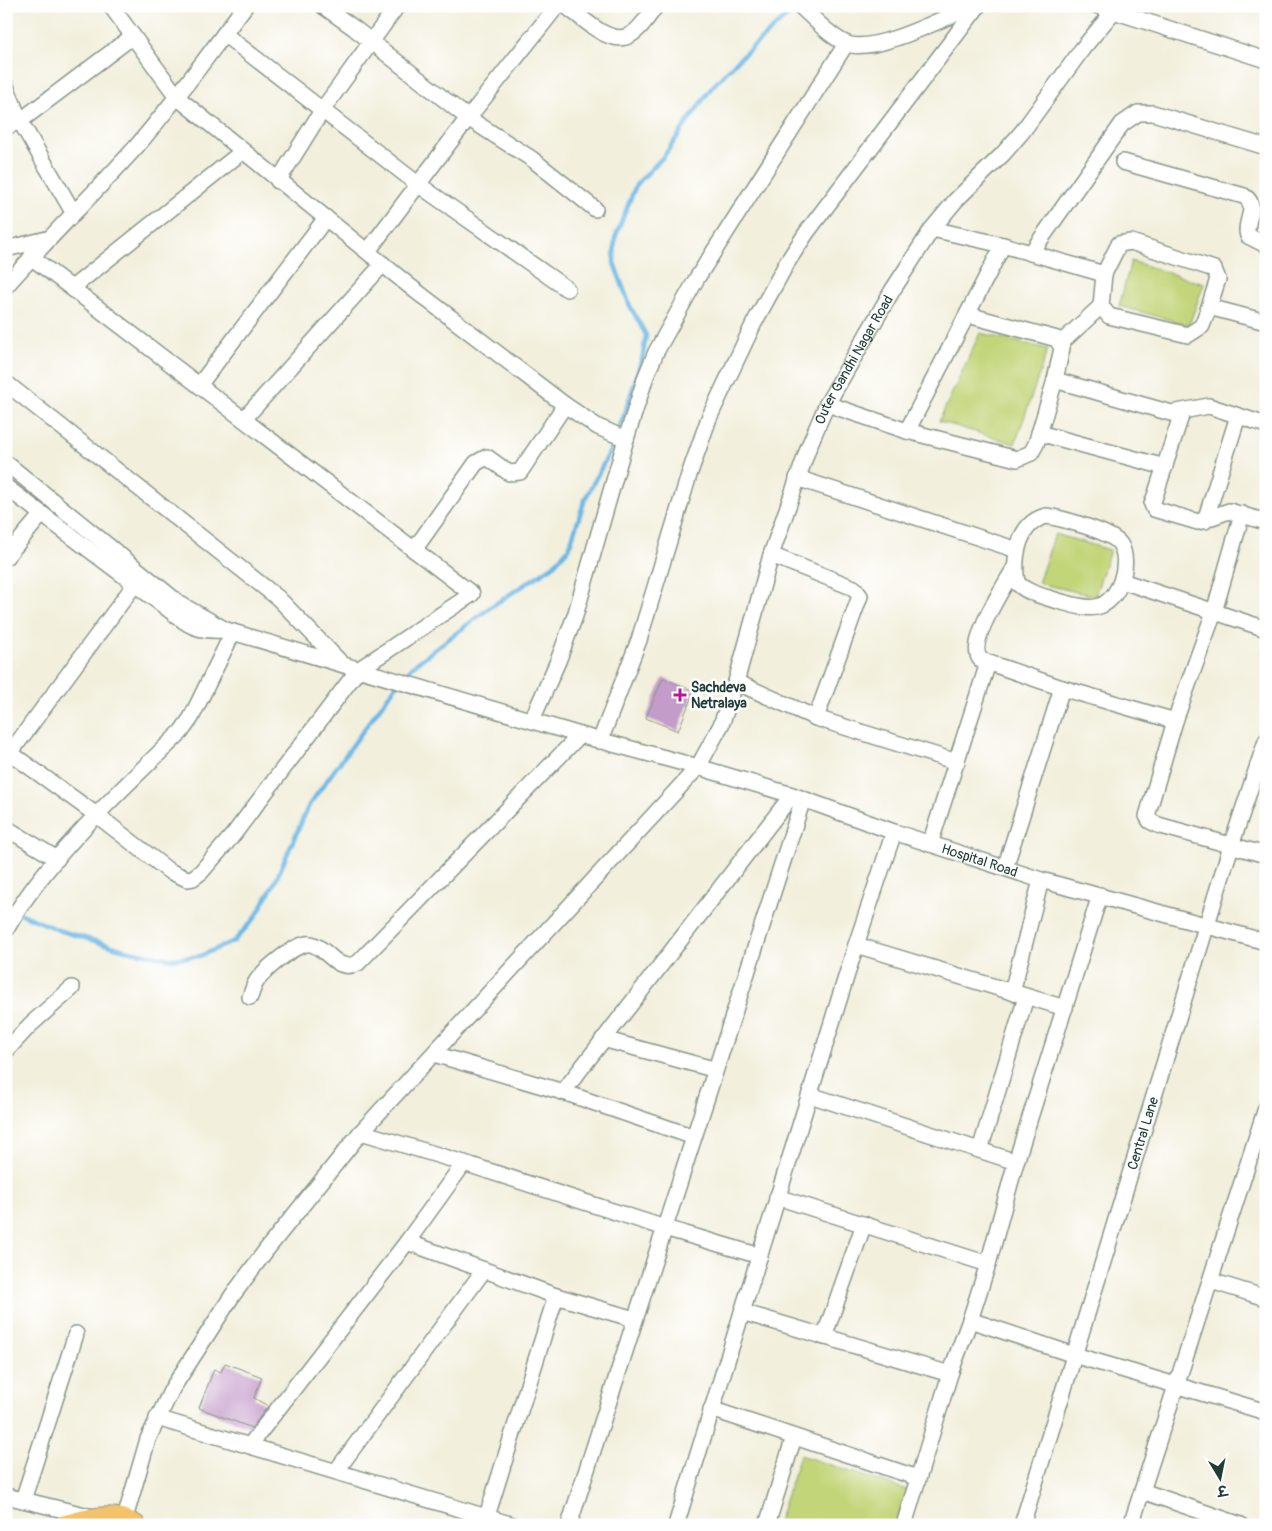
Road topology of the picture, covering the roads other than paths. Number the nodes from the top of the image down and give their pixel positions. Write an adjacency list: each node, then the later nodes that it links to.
1 (111, 6): 13 (street)
2 (245, 6): 12 (street)
3 (323, 6): 14 (street)
4 (397, 6): 14 (street)
5 (557, 6): 20 (street)
6 (566, 6): 7 (street)
7 (656, 6)
8 (800, 6): 15 (street)
9 (972, 6): 15 (street)
10 (978, 6): 87 (street)
11 (1109, 8): 16 (street); 30 (street, Outer Gandhi Nagar Road)
12 (224, 34): 18 (street); 19 (street)
13 (133, 36): 18 (street); 21 (street)
14 (372, 42): 19 (street); 20 (street)
15 (846, 44): 59 (street)
16 (1266, 60)
17 (6, 86): 21 (street)
18 (178, 98): 23 (street); 28 (street)
19 (323, 109): 25 (street); 26 (street)
20 (468, 118): 26 (street); 27 (street)
21 (13, 124): 28 (street)
22 (1266, 147): 36 (street)
23 (243, 151): 25 (street); 41 (street)
24 (1124, 162): 33 (street)
25 (278, 180): 29 (street)
26 (419, 185): 35 (street); 42 (street)
27 (595, 209)
28 (73, 212): 31 (street)
29 (326, 218): 35 (street); 50 (street)
30 (932, 229): 32 (street); 51 (street, Outer Gandhi Nagar Road)
31 (47, 239): 34 (street); 37 (street)
32 (1003, 245): 36 (street); 45 (street)
33 (1266, 245)
34 (6, 248)
35 (368, 251): 38 (street)
36 (1031, 253): 39 (street)
37 (31, 257): 40 (street); 41 (street)
38 (383, 264): 52 (street); 55 (street)
39 (1104, 274): 43 (street); 44 (street)
40 (6, 286)
41 (72, 288): 50 (street)
42 (567, 289)
43 (1100, 306): 44 (street); 47 (street)
44 (1209, 307): 46 (street)
45 (968, 315): 47 (street); 57 (street)
46 (1266, 322)
47 (1061, 342): 48 (street)
48 (1055, 380): 53 (street); 58 (street)
49 (6, 383): 79 (street)
50 (200, 384): 55 (street)
51 (827, 404): 57 (street); 62 (street, Outer Gandhi Nagar Road)
52 (565, 405): 59 (street); 68 (street)
53 (1182, 413): 54 (street); 61 (street)
54 (1238, 416): 56 (street); 66 (street)
55 (244, 419): 68 (street)
56 (1266, 425)
57 (907, 431): 58 (street)
58 (1039, 433): 61 (street)
59 (623, 438): 84 (street)
60 (6, 463): 77 (street)
61 (1165, 467): 66 (street)
62 (797, 478): 69 (street); 70 (street, Outer Gandhi Nagar Road)
63 (6, 486): 64 (street)
64 (42, 514): 71 (street); 74 (street)
65 (1242, 514): 66 (street); 67 (street); 75 (street)
66 (1206, 521)
67 (1266, 522)
68 (414, 550): 80 (street)
69 (1017, 550): 72 (street); 73 (street)
70 (771, 555): 81 (street, Outer Gandhi Nagar Road); 83 (street)
71 (6, 557)
72 (1014, 569): 73 (street); 78 (street)
73 (1122, 581): 75 (street)
74 (134, 584): 77 (street); 89 (street)
75 (1214, 612): 76 (street); 85 (street)
76 (1266, 629)
77 (229, 631): 79 (street, Hospital Road); 93 (street)
78 (988, 663): 82 (street); 90 (street)
79 (342, 665): 80 (street, Hospital Road)
80 (365, 672): 84 (street, Hospital Road); 93 (street)
81 (736, 682): 83 (street); 91 (street, Outer Gandhi Nagar Road)
82 (1062, 688): 85 (street); 100 (street)
83 (816, 718): 90 (street)
84 (532, 720): 86 (street, Hospital Road)
85 (1175, 721): 97 (street)
86 (580, 736): 87 (street, Hospital Road); 109 (street)
87 (600, 741): 91 (street, Hospital Road)
88 (1266, 741): 97 (street, Central Lane)
89 (8, 752): 93 (street)
90 (957, 762): 96 (street)
91 (698, 767): 92 (street, Hospital Road); 113 (street, Outer Gandhi Nagar Road)
92 (797, 797): 95 (street, Hospital Road); 111 (street); 114 (street)
93 (98, 816): 99 (street)
94 (6, 828): 99 (street)
95 (894, 832): 96 (street, Hospital Road); 106 (street)
96 (930, 844): 100 (street, Hospital Road)
97 (1231, 846): 98 (street); 103 (street, Central Lane)
98 (1266, 855)
99 (57, 859): 104 (street)
100 (1004, 868): 101 (street, Hospital Road)
101 (1041, 880): 102 (street, Hospital Road); 108 (street)
102 (1100, 895): 103 (street, Hospital Road); 110 (street)
103 (1208, 925): 105 (street, Hospital Road); 138 (street, Central Lane)
104 (6, 930)
105 (1266, 942)
106 (856, 945): 108 (street); 116 (street)
107 (72, 988): 112 (street)
108 (1019, 994): 110 (street); 120 (street)
109 (250, 997)
110 (1065, 1008): 122 (street)
111 (603, 1039): 114 (street); 115 (street)
112 (6, 1051)
113 (434, 1054): 115 (street); 118 (street, Outer Gandhi Nagar Road)
114 (713, 1069): 119 (street)
115 (563, 1092): 119 (street)
116 (810, 1095): 120 (street); 123 (street)
117 (1266, 1108): 130 (street)
118 (362, 1132): 121 (street); 143 (street, Outer Gandhi Nagar Road)
119 (691, 1136): 125 (street)
120 (980, 1150): 122 (street)
121 (464, 1162): 125 (street); 126 (street)
122 (1016, 1162): 128 (street)
123 (777, 1197): 124 (street); 127 (street)
124 (864, 1224): 128 (street); 137 (street)
125 (665, 1228): 127 (street); 134 (street)
126 (406, 1242): 129 (street); 145 (street)
127 (760, 1256): 133 (street)
128 (988, 1264): 135 (street)
129 (484, 1270): 131 (street); 146 (street)
130 (1211, 1281): 132 (street); 140 (street)
131 (556, 1296): 134 (street); 151 (street)
132 (1266, 1298)
133 (742, 1312): 137 (street); 141 (street)
134 (634, 1319): 157 (street)
135 (970, 1320): 138 (street); 139 (street)
136 (76, 1334): 150 (street)
137 (824, 1337): 139 (street)
138 (1074, 1355): 140 (street); 161 (street, Central Lane)
139 (950, 1374): 147 (street)
140 (1176, 1384): 142 (street); 148 (street)
141 (711, 1408): 144 (street); 158 (street)
142 (1266, 1412)
143 (157, 1418): 145 (street); 153 (street, Outer Gandhi Nagar Road)
144 (794, 1437): 147 (street); 159 (street)
145 (250, 1445): 146 (street)
146 (337, 1470): 151 (street)
147 (918, 1478): 160 (street)
148 (1142, 1491): 154 (street); 162 (street)
149 (6, 1496): 150 (street)
150 (23, 1500): 152 (street)
151 (487, 1516): 156 (street)
152 (95, 1517): 153 (main road); 155 (main road)
153 (128, 1522)
154 (1231, 1523)
155 (63, 1525)
156 (513, 1525)
157 (570, 1525)
158 (676, 1525)
159 (767, 1525)
160 (904, 1525)
161 (1022, 1525)
162 (1131, 1525)

